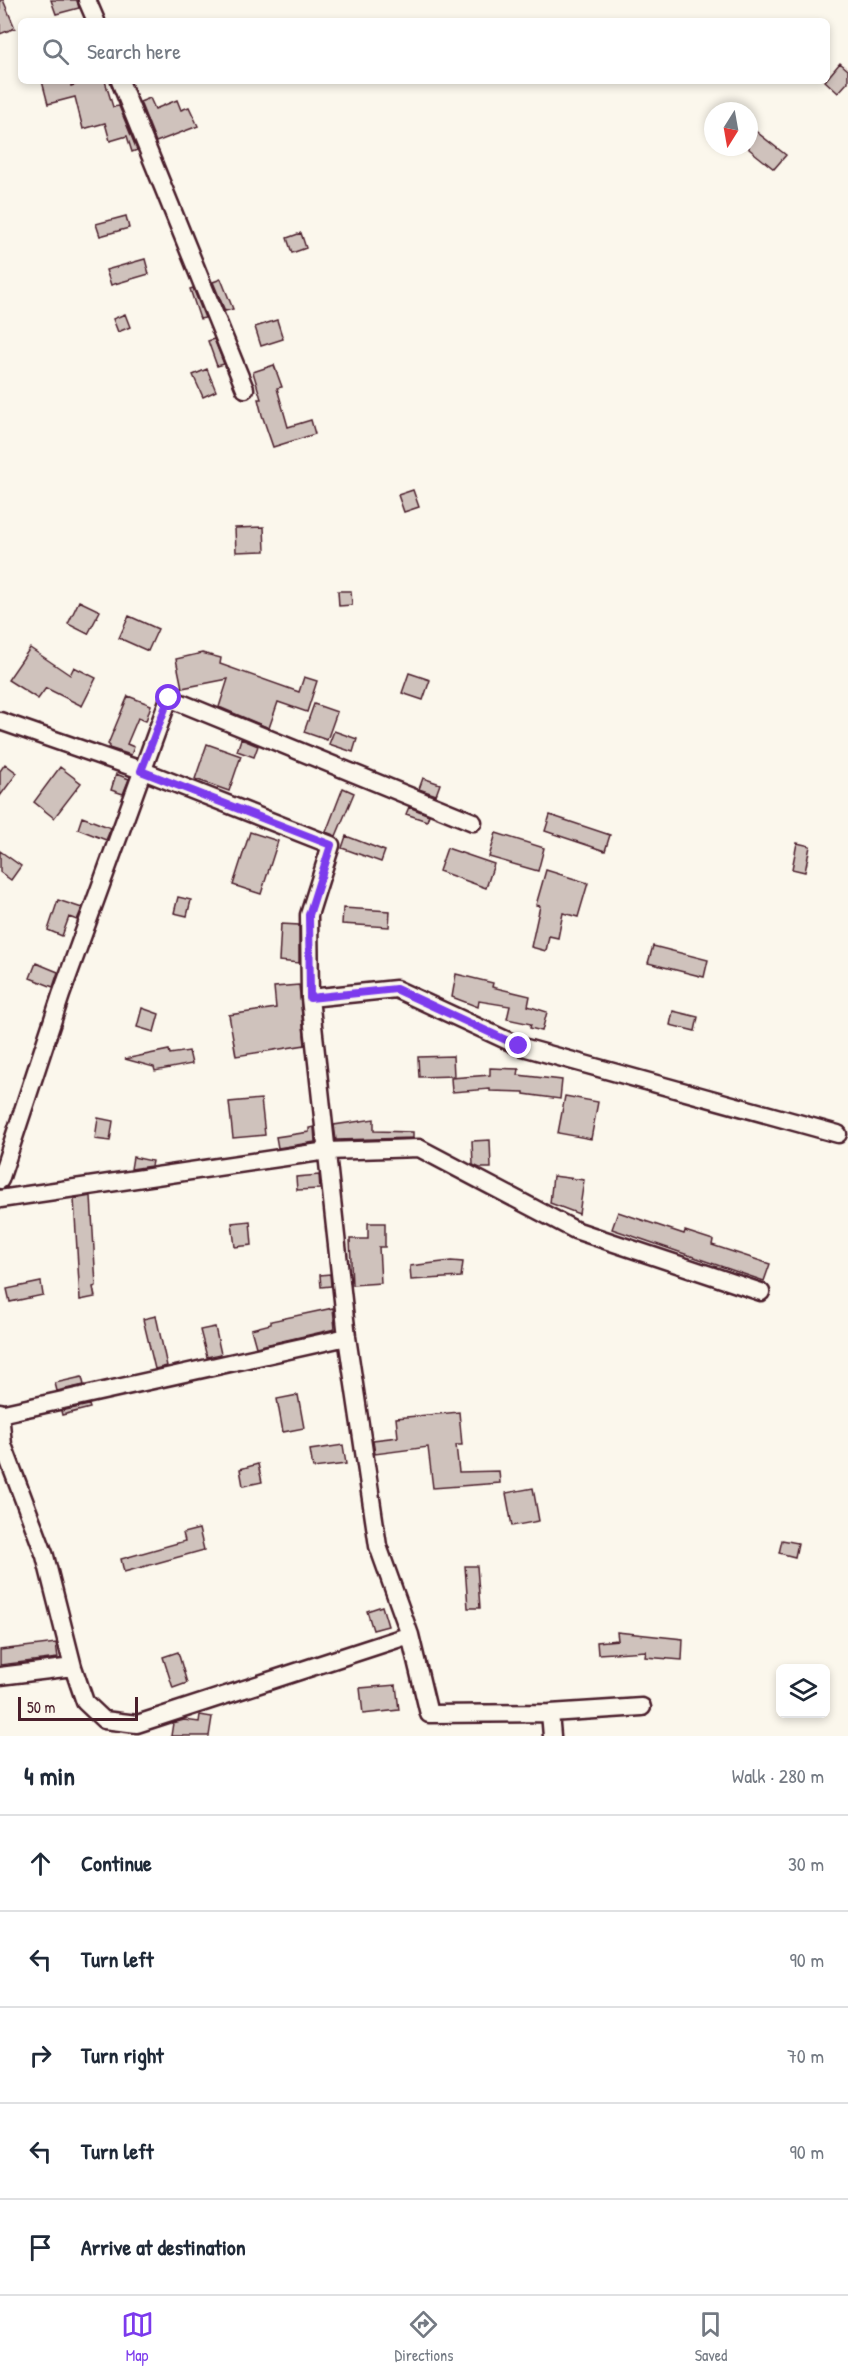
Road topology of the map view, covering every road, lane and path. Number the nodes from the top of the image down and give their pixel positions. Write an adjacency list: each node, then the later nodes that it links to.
1 (87, 0): 2 (street)
2 (95, 18)
3 (121, 84): 4 (street)
4 (245, 389)
5 (0, 721): 6 (street)
6 (141, 771): 7 (street); 8 (street); 11 (street)
7 (472, 822)
8 (310, 998): 9 (street); 10 (street)
9 (838, 1134)
10 (327, 1151): 12 (street); 13 (street); 14 (street)
11 (0, 1180)
12 (0, 1199)
13 (760, 1292)
14 (347, 1336): 15 (street); 16 (street)
15 (0, 1413): 17 (street)
16 (410, 1635): 20 (street); 21 (street)
17 (73, 1667): 18 (street); 21 (street)
18 (0, 1676)
19 (642, 1707): 20 (street)
20 (550, 1713): 22 (street)
21 (134, 1730)
22 (552, 1736)

